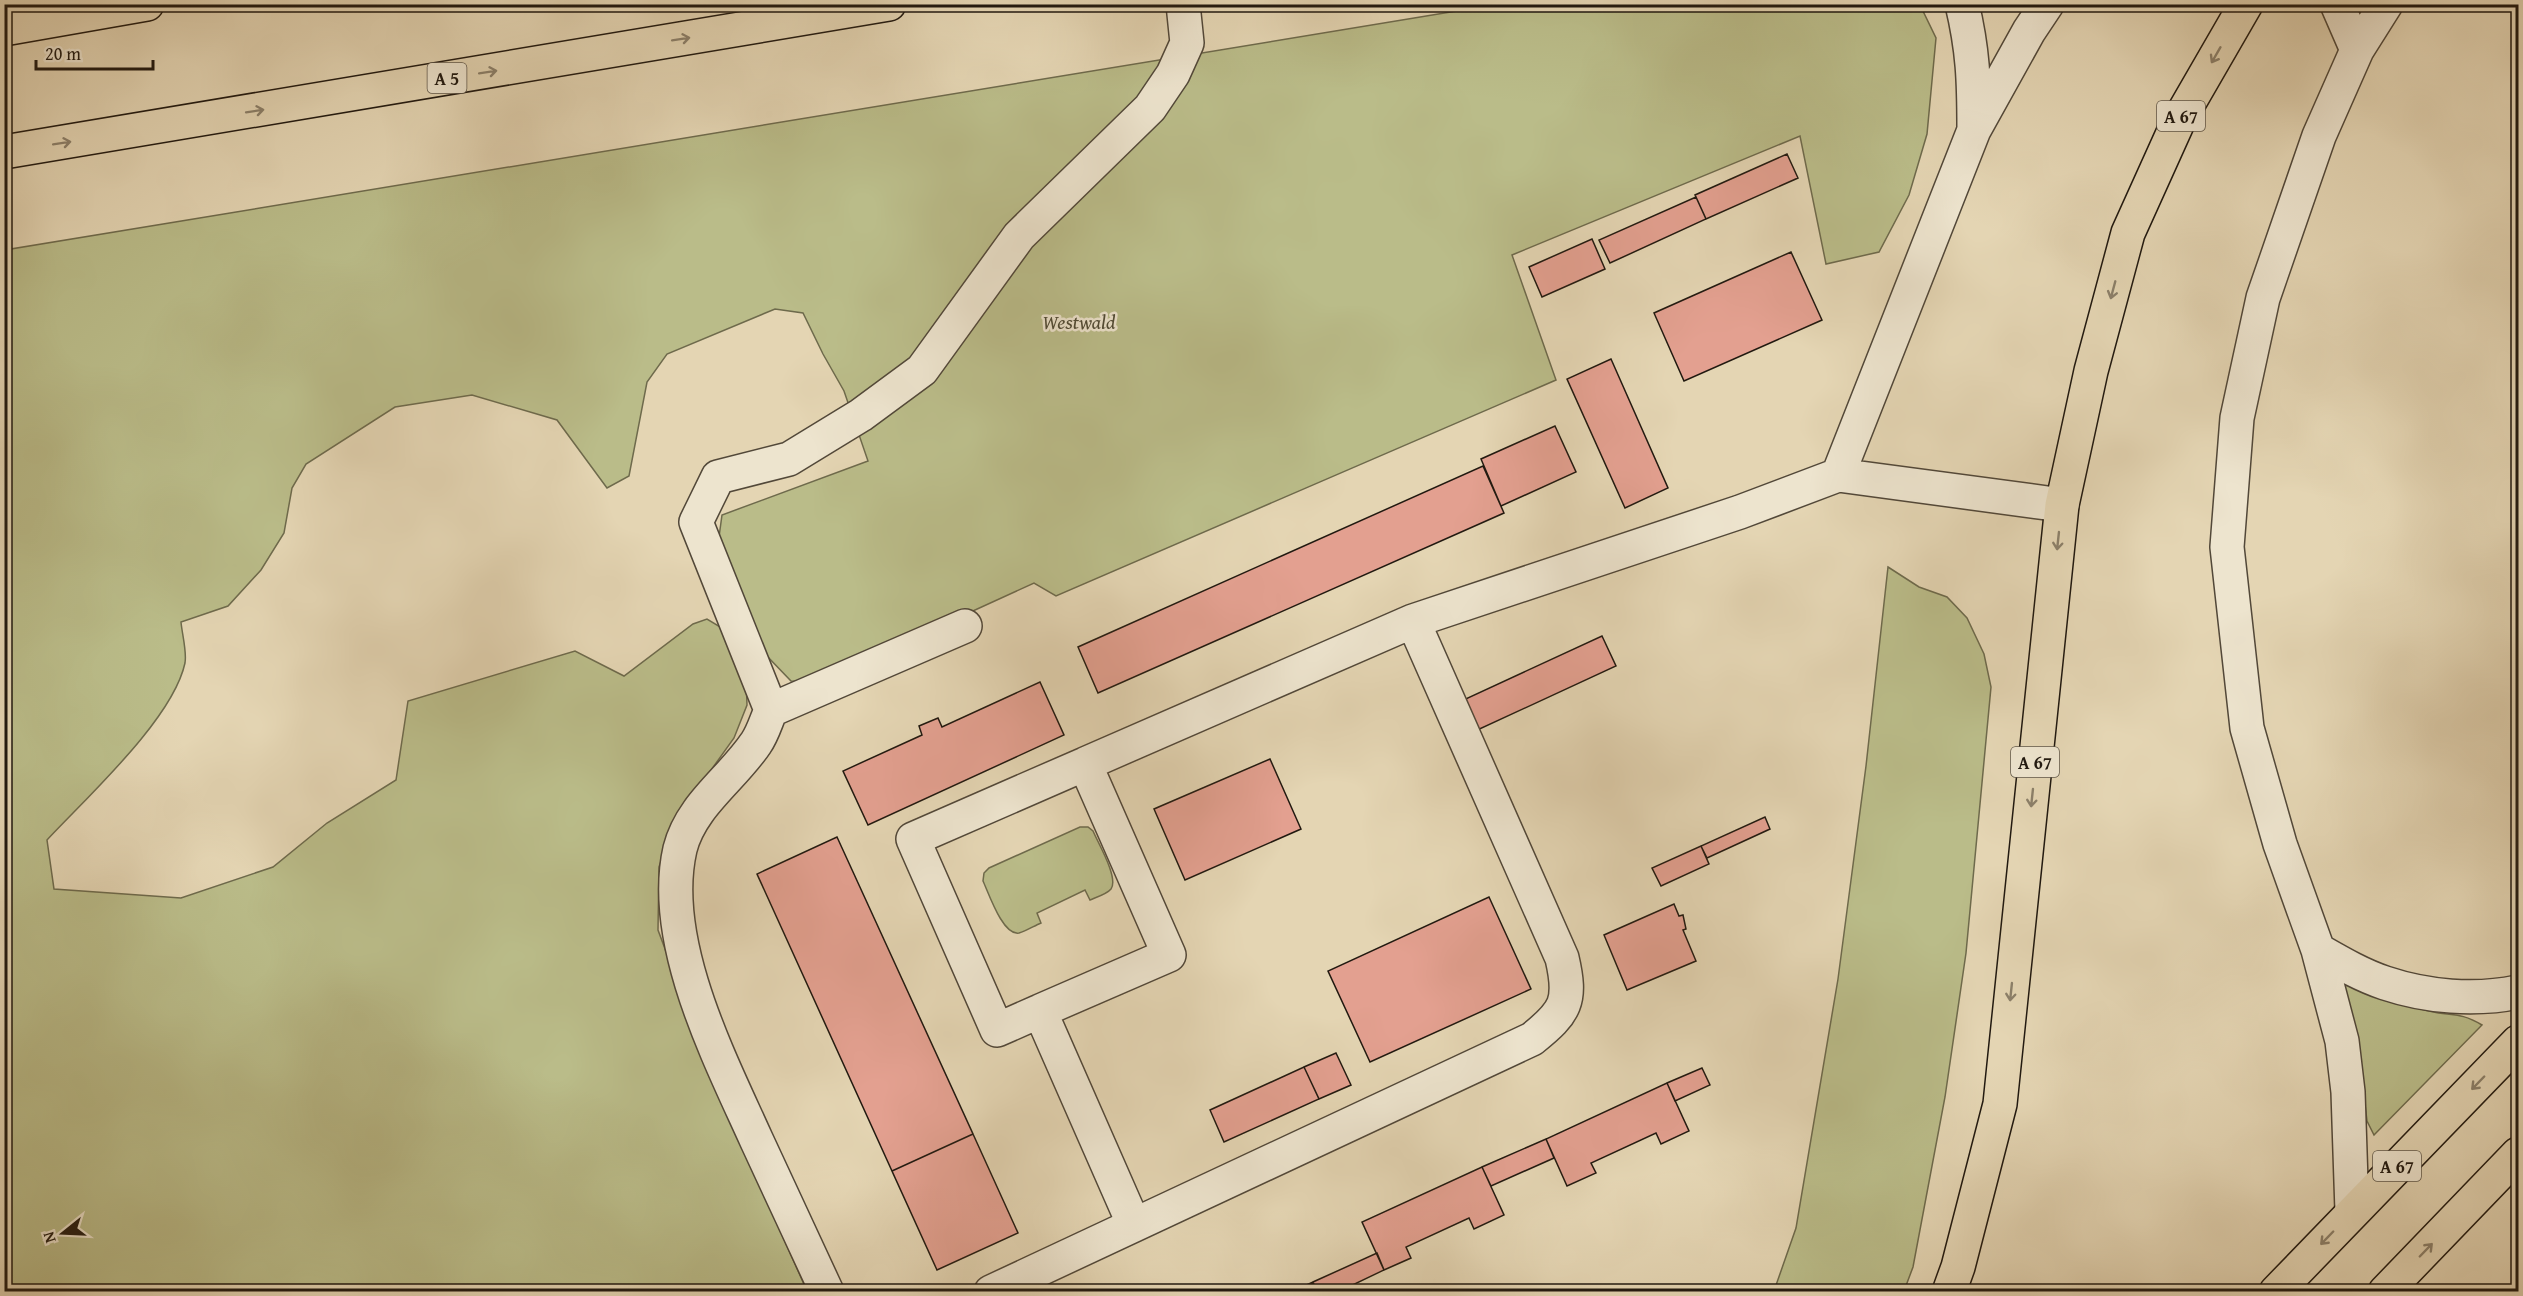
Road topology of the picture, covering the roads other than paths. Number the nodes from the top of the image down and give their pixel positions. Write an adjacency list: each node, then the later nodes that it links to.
1 (147, 4): 9 (highway)
2 (890, 4): 12 (highway, A 5, one-way to 2)
3 (1183, 4): 17 (street)
4 (1962, 4): 11 (street)
5 (2047, 4): 11 (street)
6 (2246, 4): 14 (highway, A 67, one-way to 14)
7 (2337, 4): 10 (street)
8 (2386, 4): 10 (street)
9 (4, 29)
10 (2357, 50): 19 (street)
11 (1974, 130): 13 (street)
12 (4, 152)
13 (1838, 475): 14 (street); 15 (street)
14 (2062, 505): 28 (highway, A 67, one-way to 28)
15 (1413, 621): 18 (street); 25 (street)
16 (965, 626): 17 (street)
17 (771, 710): 26 (street)
18 (1085, 764): 21 (street); 21 (street)
19 (2318, 950): 20 (street); 24 (street)
20 (2518, 992)
21 (1040, 1011): 25 (street)
22 (2518, 1042): 24 (highway, A 67, one-way to 24)
23 (2518, 1154): 30 (highway, one-way to 23)
24 (2352, 1212): 29 (highway, A 67, one-way to 29)
25 (1134, 1225): 27 (street)
26 (827, 1292)
27 (991, 1292)
28 (1949, 1292)
29 (2276, 1292)
30 (2385, 1292)

